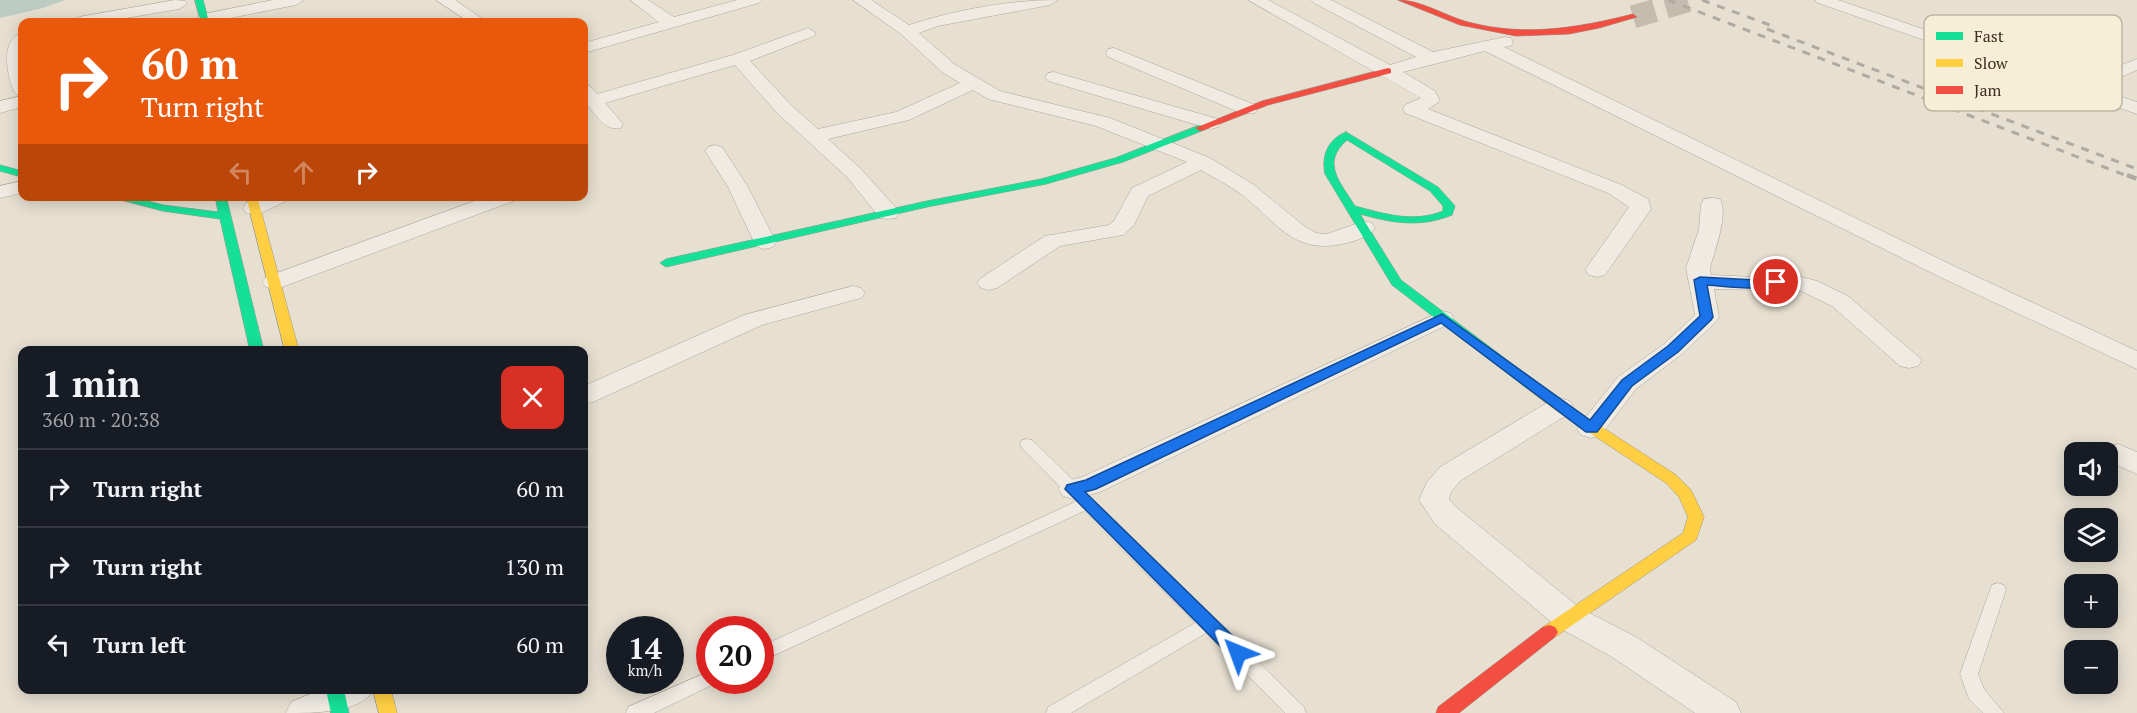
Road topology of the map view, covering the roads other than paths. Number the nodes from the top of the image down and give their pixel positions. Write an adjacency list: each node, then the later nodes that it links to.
1 (199, 0): 15 (street)
2 (296, 0): 16 (street)
3 (444, 0): 17 (street)
4 (638, 0): 18 (street)
5 (754, 0): 18 (street)
6 (861, 0): 19 (street)
7 (1050, 0): 19 (street)
8 (1256, 0): 31 (street)
9 (1319, 0): 27 (street)
10 (1402, 0): 21 (street)
11 (1823, 0): 22 (street)
12 (180, 6): 14 (street)
13 (1633, 17): 21 (street)
14 (104, 18)
15 (204, 18)
16 (218, 18)
17 (473, 18)
18 (672, 23): 25 (street)
19 (907, 31): 34 (street)
20 (808, 33): 28 (street)
21 (1532, 35): 24 (street)
22 (1924, 35)
23 (18, 41): 33 (street)
24 (1488, 46): 27 (street); 71 (street)
25 (588, 47)
26 (1114, 53): 40 (street)
27 (1431, 58): 31 (street)
28 (739, 59): 35 (street); 43 (street)
29 (2137, 64): 30 (street)
30 (2122, 70)
31 (1388, 71): 40 (street); 62 (street)
32 (1054, 77): 41 (street)
33 (18, 80)
34 (974, 83): 43 (street); 44 (street)
35 (589, 95): 42 (street)
36 (18, 102): 38 (street)
37 (2122, 103): 39 (street)
38 (0, 107)
39 (2137, 108)
40 (1248, 109): 41 (street)
41 (1211, 123): 44 (street)
42 (614, 124)
43 (814, 136): 57 (street)
44 (1156, 144): 46 (street); 57 (street)
45 (715, 151): 60 (street)
46 (1203, 162): 59 (street); 65 (street)
47 (0, 168): 48 (street)
48 (18, 173)
49 (18, 188): 50 (street)
50 (0, 192)
51 (133, 201): 58 (street)
52 (221, 201): 58 (street)
53 (495, 201): 64 (street)
54 (253, 202): 64 (street)
55 (1712, 204): 63 (street)
56 (1353, 209): 56 (street); 59 (street)
57 (888, 213): 60 (street)
58 (225, 216): 68 (street)
59 (1364, 228): 67 (street)
60 (765, 242): 61 (street)
61 (666, 263)
62 (1597, 270)
63 (1700, 280): 70 (street); 74 (street)
64 (274, 282): 69 (street)
65 (989, 283)
66 (853, 293): 72 (street)
67 (1442, 318): 73 (street); 76 (street)
68 (256, 346)
69 (291, 346)
70 (1909, 360)
71 (2137, 361)
72 (588, 394)
73 (1560, 407): 74 (street); 78 (street)
74 (1591, 429): 78 (street)
75 (1027, 444): 76 (lane)
76 (1080, 496): 79 (lane); 80 (lane)
77 (1998, 590): 91 (lane)
78 (1568, 617): 84 (street); 90 (street)
79 (1209, 623): 88 (lane); 89 (lane)
80 (774, 648)
81 (696, 685): 87 (lane)
82 (383, 694): 86 (street)
83 (342, 698): 85 (street)
84 (1452, 711)
85 (304, 713)
86 (388, 713)
87 (635, 713)
88 (1055, 713)
89 (1298, 713)
90 (1723, 713)
91 (1995, 713)

